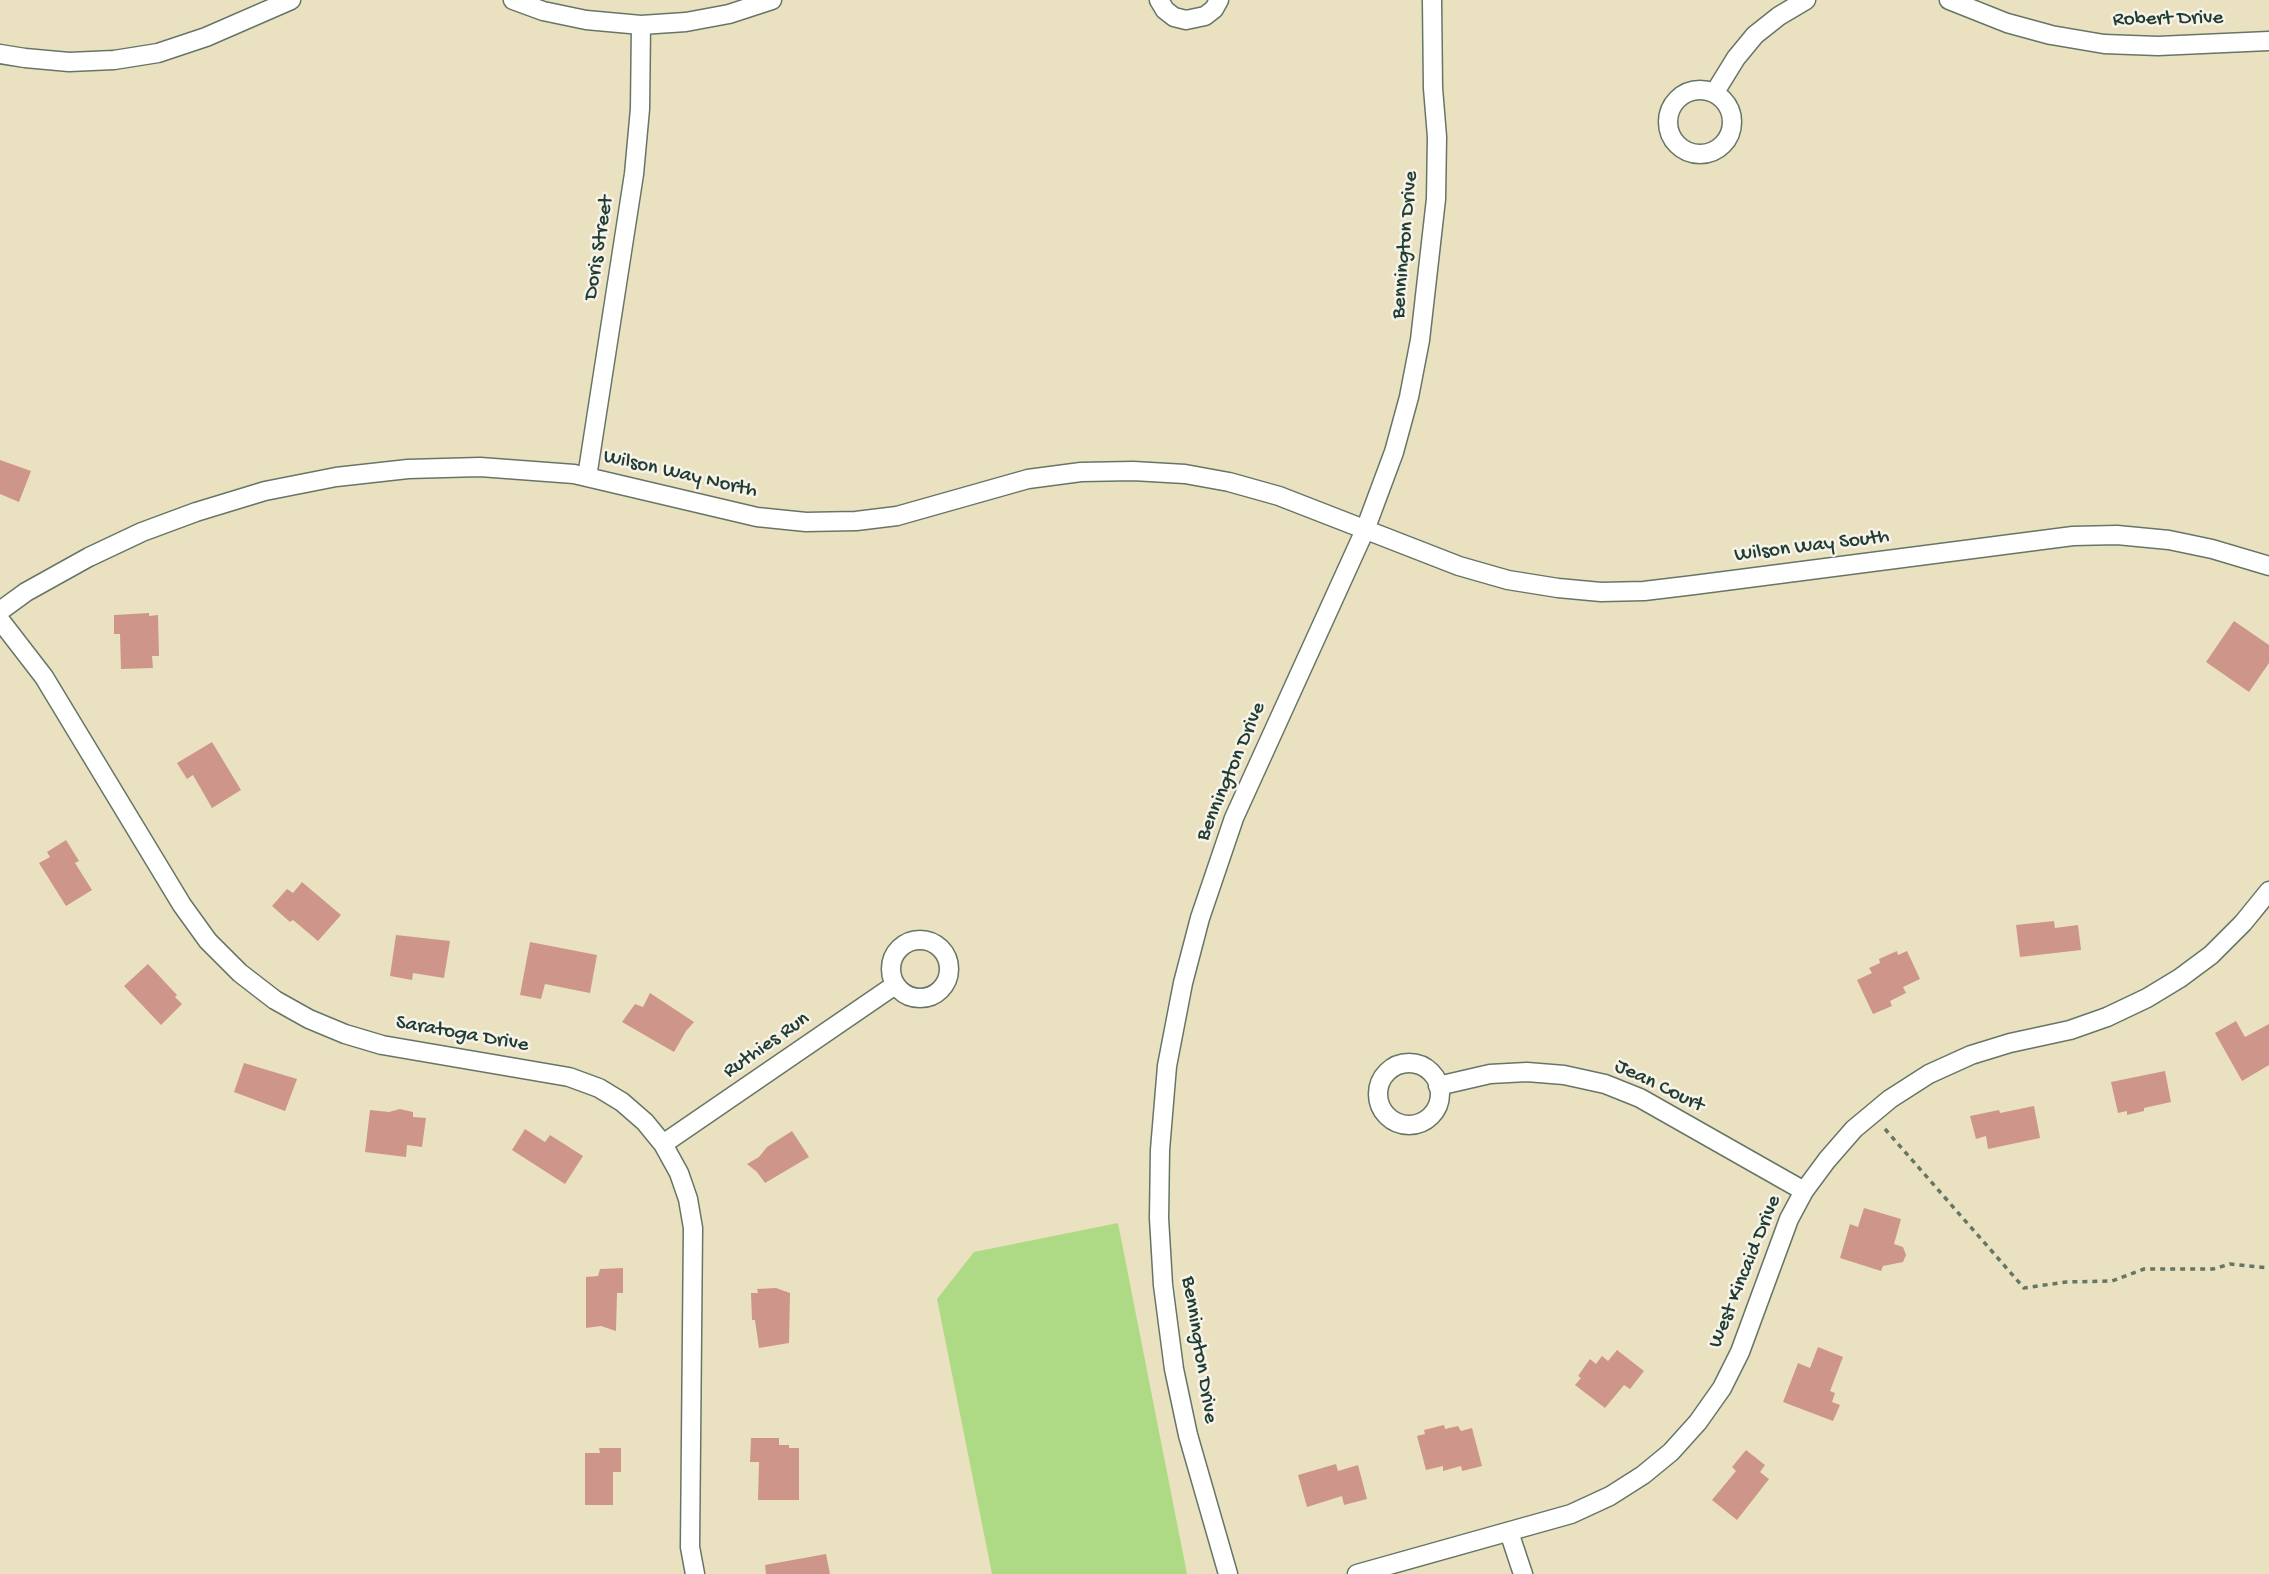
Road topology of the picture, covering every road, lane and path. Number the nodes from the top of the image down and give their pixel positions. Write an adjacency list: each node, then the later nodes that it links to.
1 (291, 0): 11 (street)
2 (513, 0): 9 (street)
3 (772, 0): 9 (street)
4 (1159, 0): 5 (street)
5 (1219, 0)
6 (1432, 0): 14 (street, Bennington Drive)
7 (1806, 0): 12 (street)
8 (1949, 0): 10 (street, Robert Drive)
9 (640, 24): 13 (street, Doris Street)
10 (2269, 41)
11 (0, 54)
12 (1715, 92)
13 (587, 477): 14 (street, Wilson Way North); 16 (street, Wilson Way North)
14 (1366, 530): 15 (street, Wilson Way South); 27 (street, Bennington Drive)
15 (2269, 566)
16 (0, 611)
17 (0, 620): 22 (street, Saratoga Drive)
18 (2269, 891): 21 (street, West Kincaid Drive)
19 (895, 985): 22 (street, Ruthies Run)
20 (1438, 1086): 23 (street, Jean Court)
21 (1872, 1114): 23 (street, West Kincaid Drive); 24 (path)
22 (663, 1144): 26 (street, Saratoga Drive)
23 (1804, 1191): 25 (street, West Kincaid Drive)
24 (2269, 1268)
25 (1509, 1532): 28 (street, West Kincaid Drive); 29 (street)
26 (695, 1574)
27 (1228, 1574)
28 (1357, 1574)
29 (1523, 1574)

